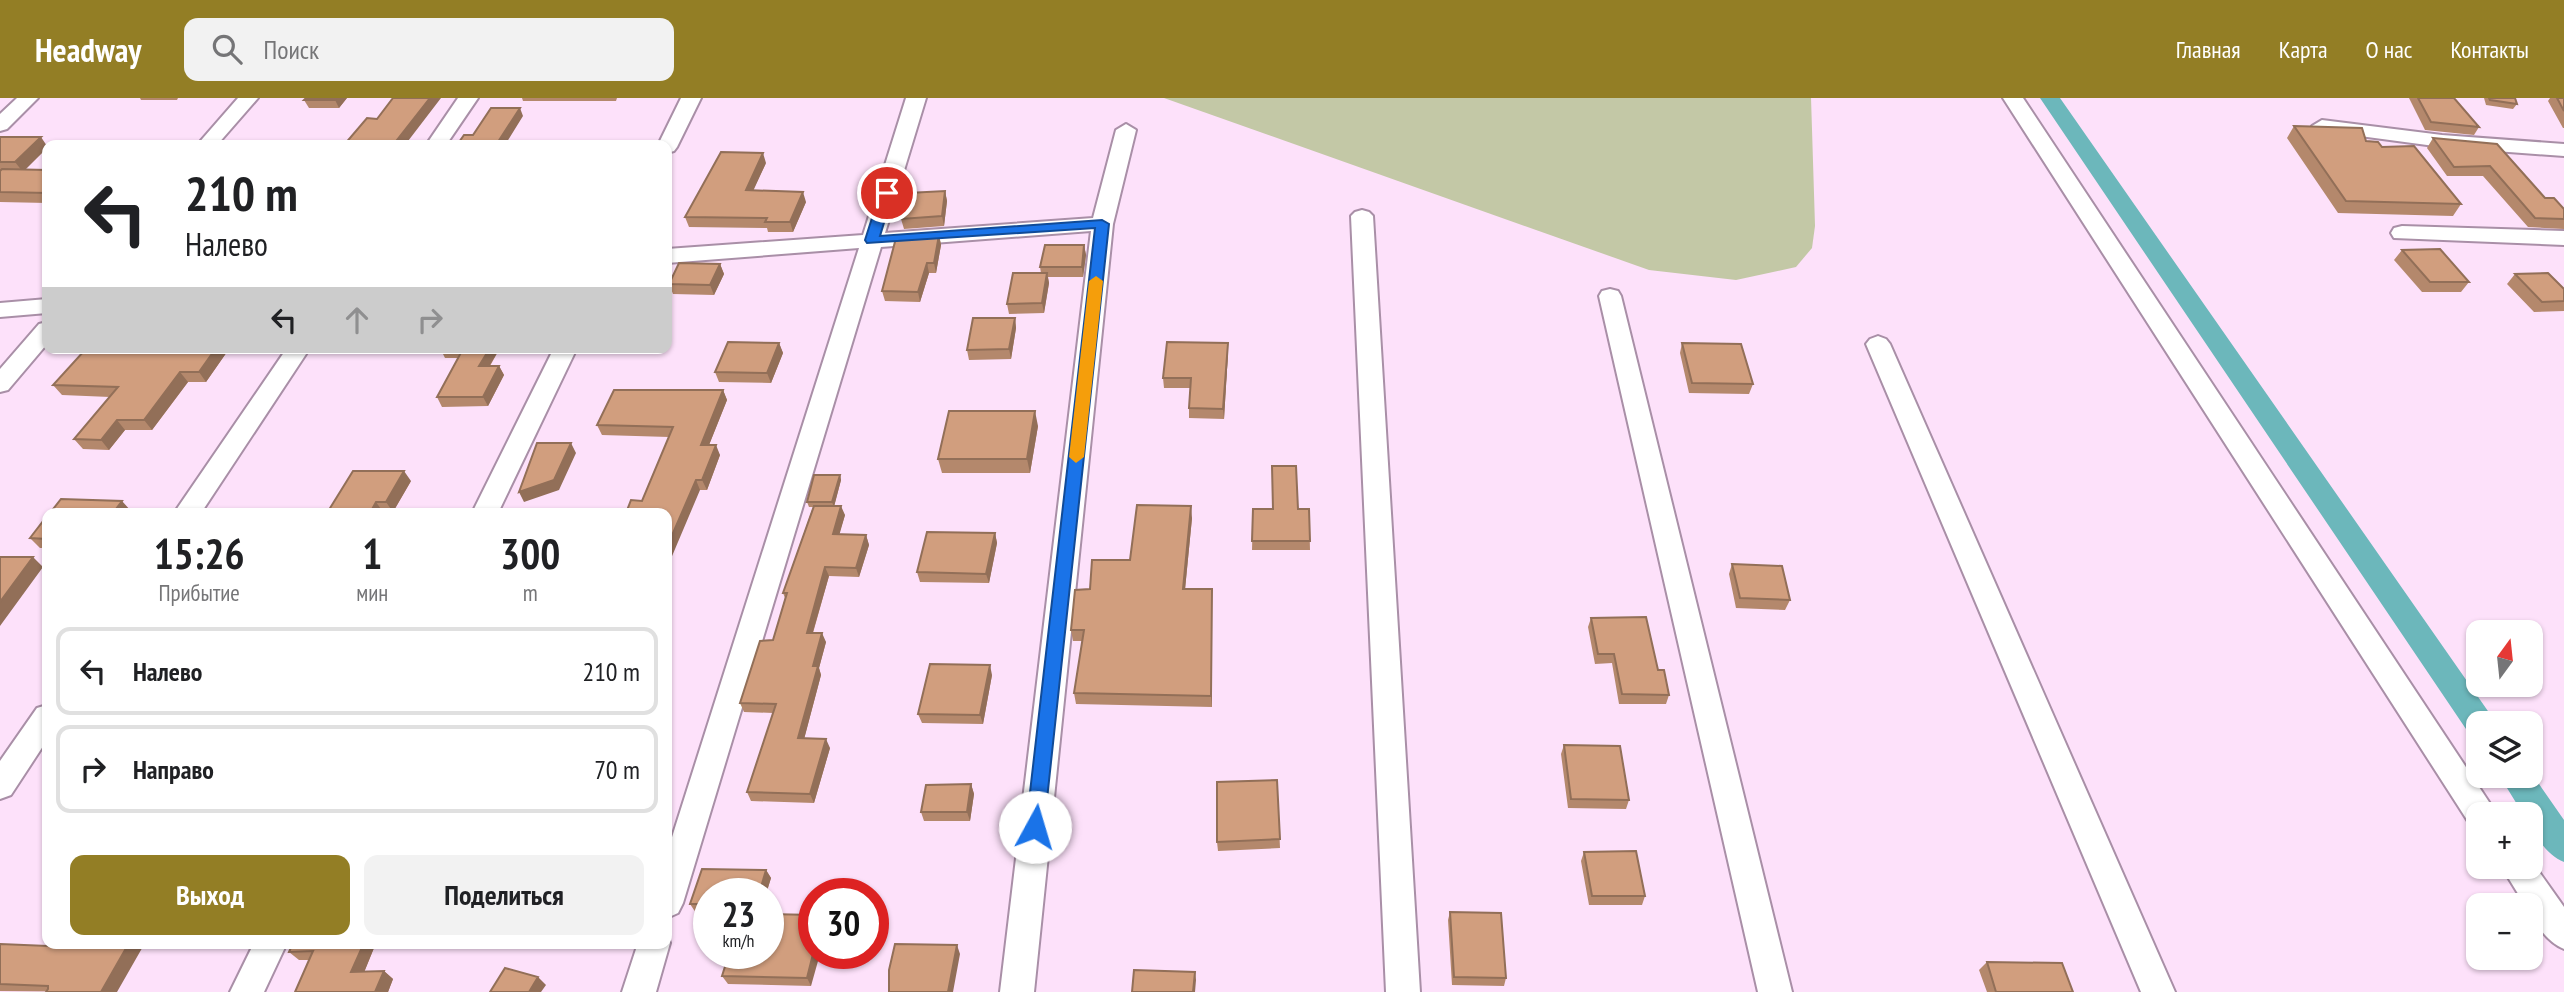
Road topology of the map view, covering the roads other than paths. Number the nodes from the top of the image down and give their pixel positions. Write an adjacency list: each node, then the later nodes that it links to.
1 (28, 98): 7 (street)
2 (248, 98): 10 (street)
3 (468, 98): 11 (street)
4 (691, 98): 12 (street)
5 (916, 98): 18 (street)
6 (2013, 98): 32 (street)
7 (0, 125)
8 (2322, 125): 13 (street)
9 (1126, 130): 15 (street)
10 (211, 140)
11 (439, 140)
12 (670, 140)
13 (2564, 150)
14 (1362, 216): 41 (street)
15 (1102, 224): 18 (street); 40 (street)
16 (2402, 233): 17 (street)
17 (2564, 238)
18 (872, 240): 19 (street); 34 (street)
19 (672, 256)
20 (1610, 296): 42 (street)
21 (42, 306): 22 (street)
22 (0, 310)
23 (42, 335): 27 (street)
24 (1878, 344): 43 (street)
25 (295, 354): 28 (street)
26 (563, 354): 29 (street)
27 (0, 384)
28 (190, 508)
29 (487, 508)
30 (42, 724): 31 (street)
31 (0, 786)
32 (2472, 802)
33 (2526, 879): 35 (street)
34 (672, 887)
35 (2564, 934)
36 (268, 949): 38 (street)
37 (652, 949): 39 (street)
38 (247, 992)
39 (639, 992)
40 (1017, 992)
41 (1403, 992)
42 (1775, 992)
43 (2158, 992)

